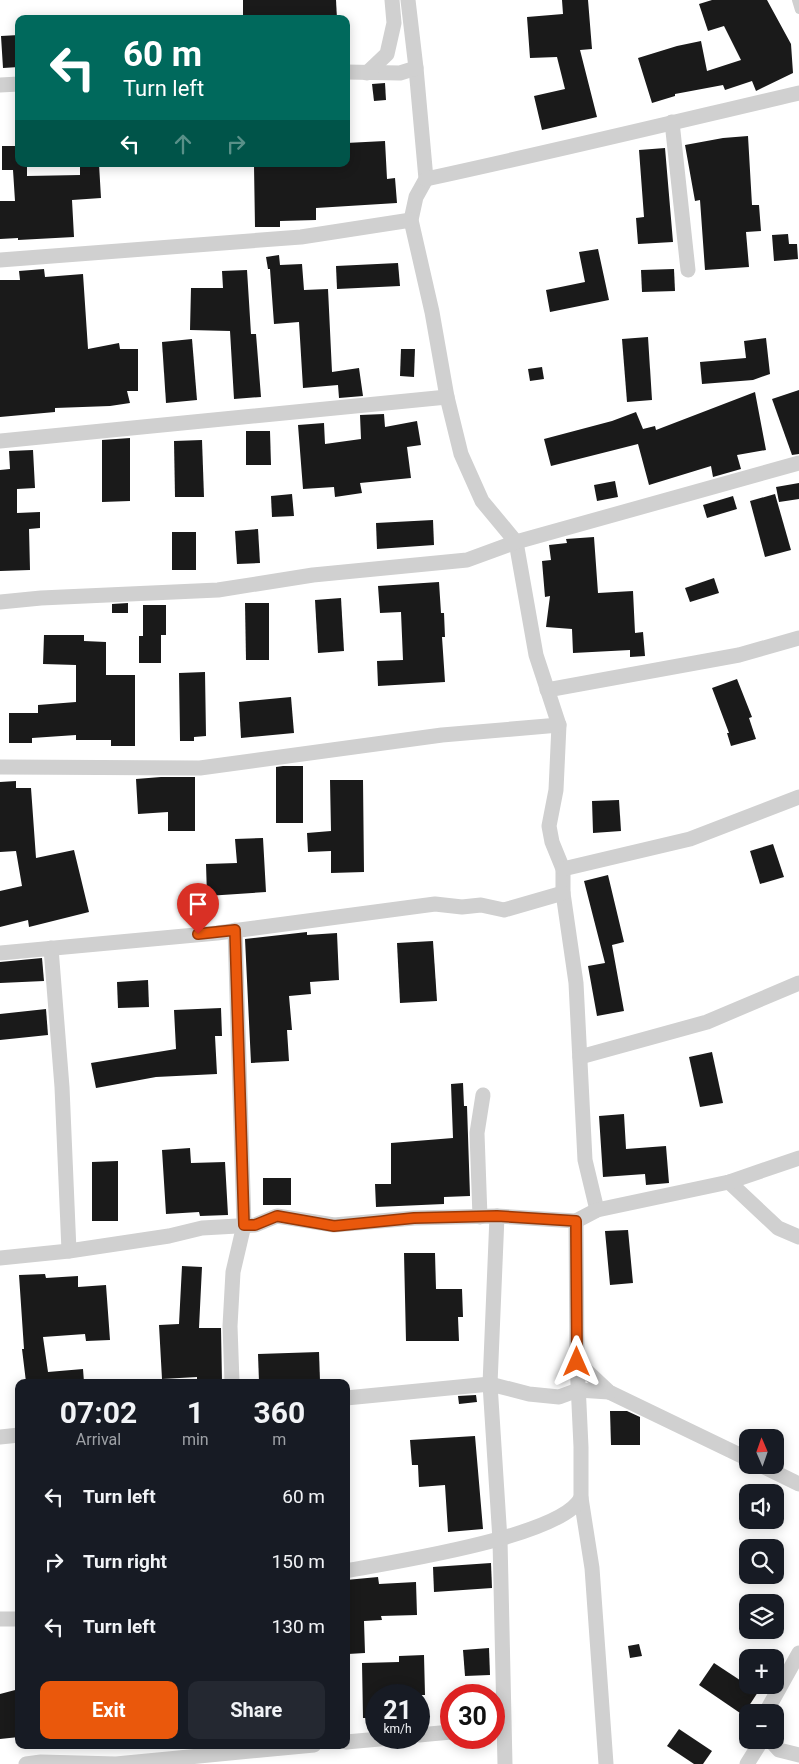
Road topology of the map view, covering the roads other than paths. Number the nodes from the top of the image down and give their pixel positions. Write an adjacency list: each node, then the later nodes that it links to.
1 (392, 0): 7 (street)
2 (408, 0): 5 (street)
3 (796, 0): 4 (lane)
4 (799, 10)
5 (416, 68): 7 (street); 12 (street)
6 (350, 72): 7 (street)
7 (367, 73)
8 (15, 84): 9 (street)
9 (0, 85)
10 (799, 93): 11 (street)
11 (672, 122): 12 (street); 15 (street)
12 (426, 179): 13 (street)
13 (411, 220): 14 (street); 16 (street)
14 (0, 260)
15 (688, 270)
16 (447, 397): 17 (street); 19 (street)
17 (0, 441)
18 (799, 463): 19 (street)
19 (516, 542): 20 (street); 22 (street)
20 (0, 602)
21 (799, 638): 22 (street)
22 (547, 690): 23 (street)
23 (558, 725): 24 (street); 26 (street)
24 (0, 767)
25 (799, 797): 26 (street)
26 (563, 869): 27 (street)
27 (563, 893): 28 (street); 32 (street)
28 (235, 930): 29 (street); 40 (street)
29 (51, 948): 30 (street); 42 (street)
30 (0, 953)
31 (799, 983): 32 (street)
32 (580, 1057): 36 (street)
33 (483, 1094): 38 (street)
34 (799, 1158): 35 (street)
35 (729, 1182): 36 (street); 41 (street)
36 (597, 1210): 39 (street)
37 (497, 1216): 38 (street); 39 (street); 46 (street)
38 (480, 1217): 40 (street)
39 (576, 1221): 44 (street)
40 (244, 1225): 42 (street); 45 (street)
41 (799, 1237)
42 (69, 1251): 43 (street)
43 (0, 1258)
44 (577, 1362): 47 (street); 48 (street)
45 (232, 1379)
46 (490, 1384): 47 (street); 49 (street); 56 (street)
47 (578, 1390): 48 (street); 55 (street)
48 (609, 1392): 52 (street)
49 (350, 1398)
50 (15, 1435): 51 (street)
51 (0, 1437)
52 (739, 1455)
53 (778, 1474): 54 (street)
54 (799, 1484)
55 (581, 1498): 56 (street); 73 (street)
56 (500, 1540): 57 (street); 61 (street)
57 (350, 1570)
58 (0, 1619): 59 (street)
59 (15, 1619)
60 (799, 1654): 62 (street)
61 (499, 1684)
62 (771, 1704)
63 (365, 1740): 64 (street)
64 (350, 1742)
65 (284, 1749): 70 (street)
66 (503, 1749): 72 (street)
67 (756, 1749): 74 (street)
68 (778, 1749): 69 (street)
69 (799, 1755)
70 (202, 1760): 71 (street)
71 (26, 1764)
72 (505, 1764)
73 (606, 1764)
74 (747, 1764)

